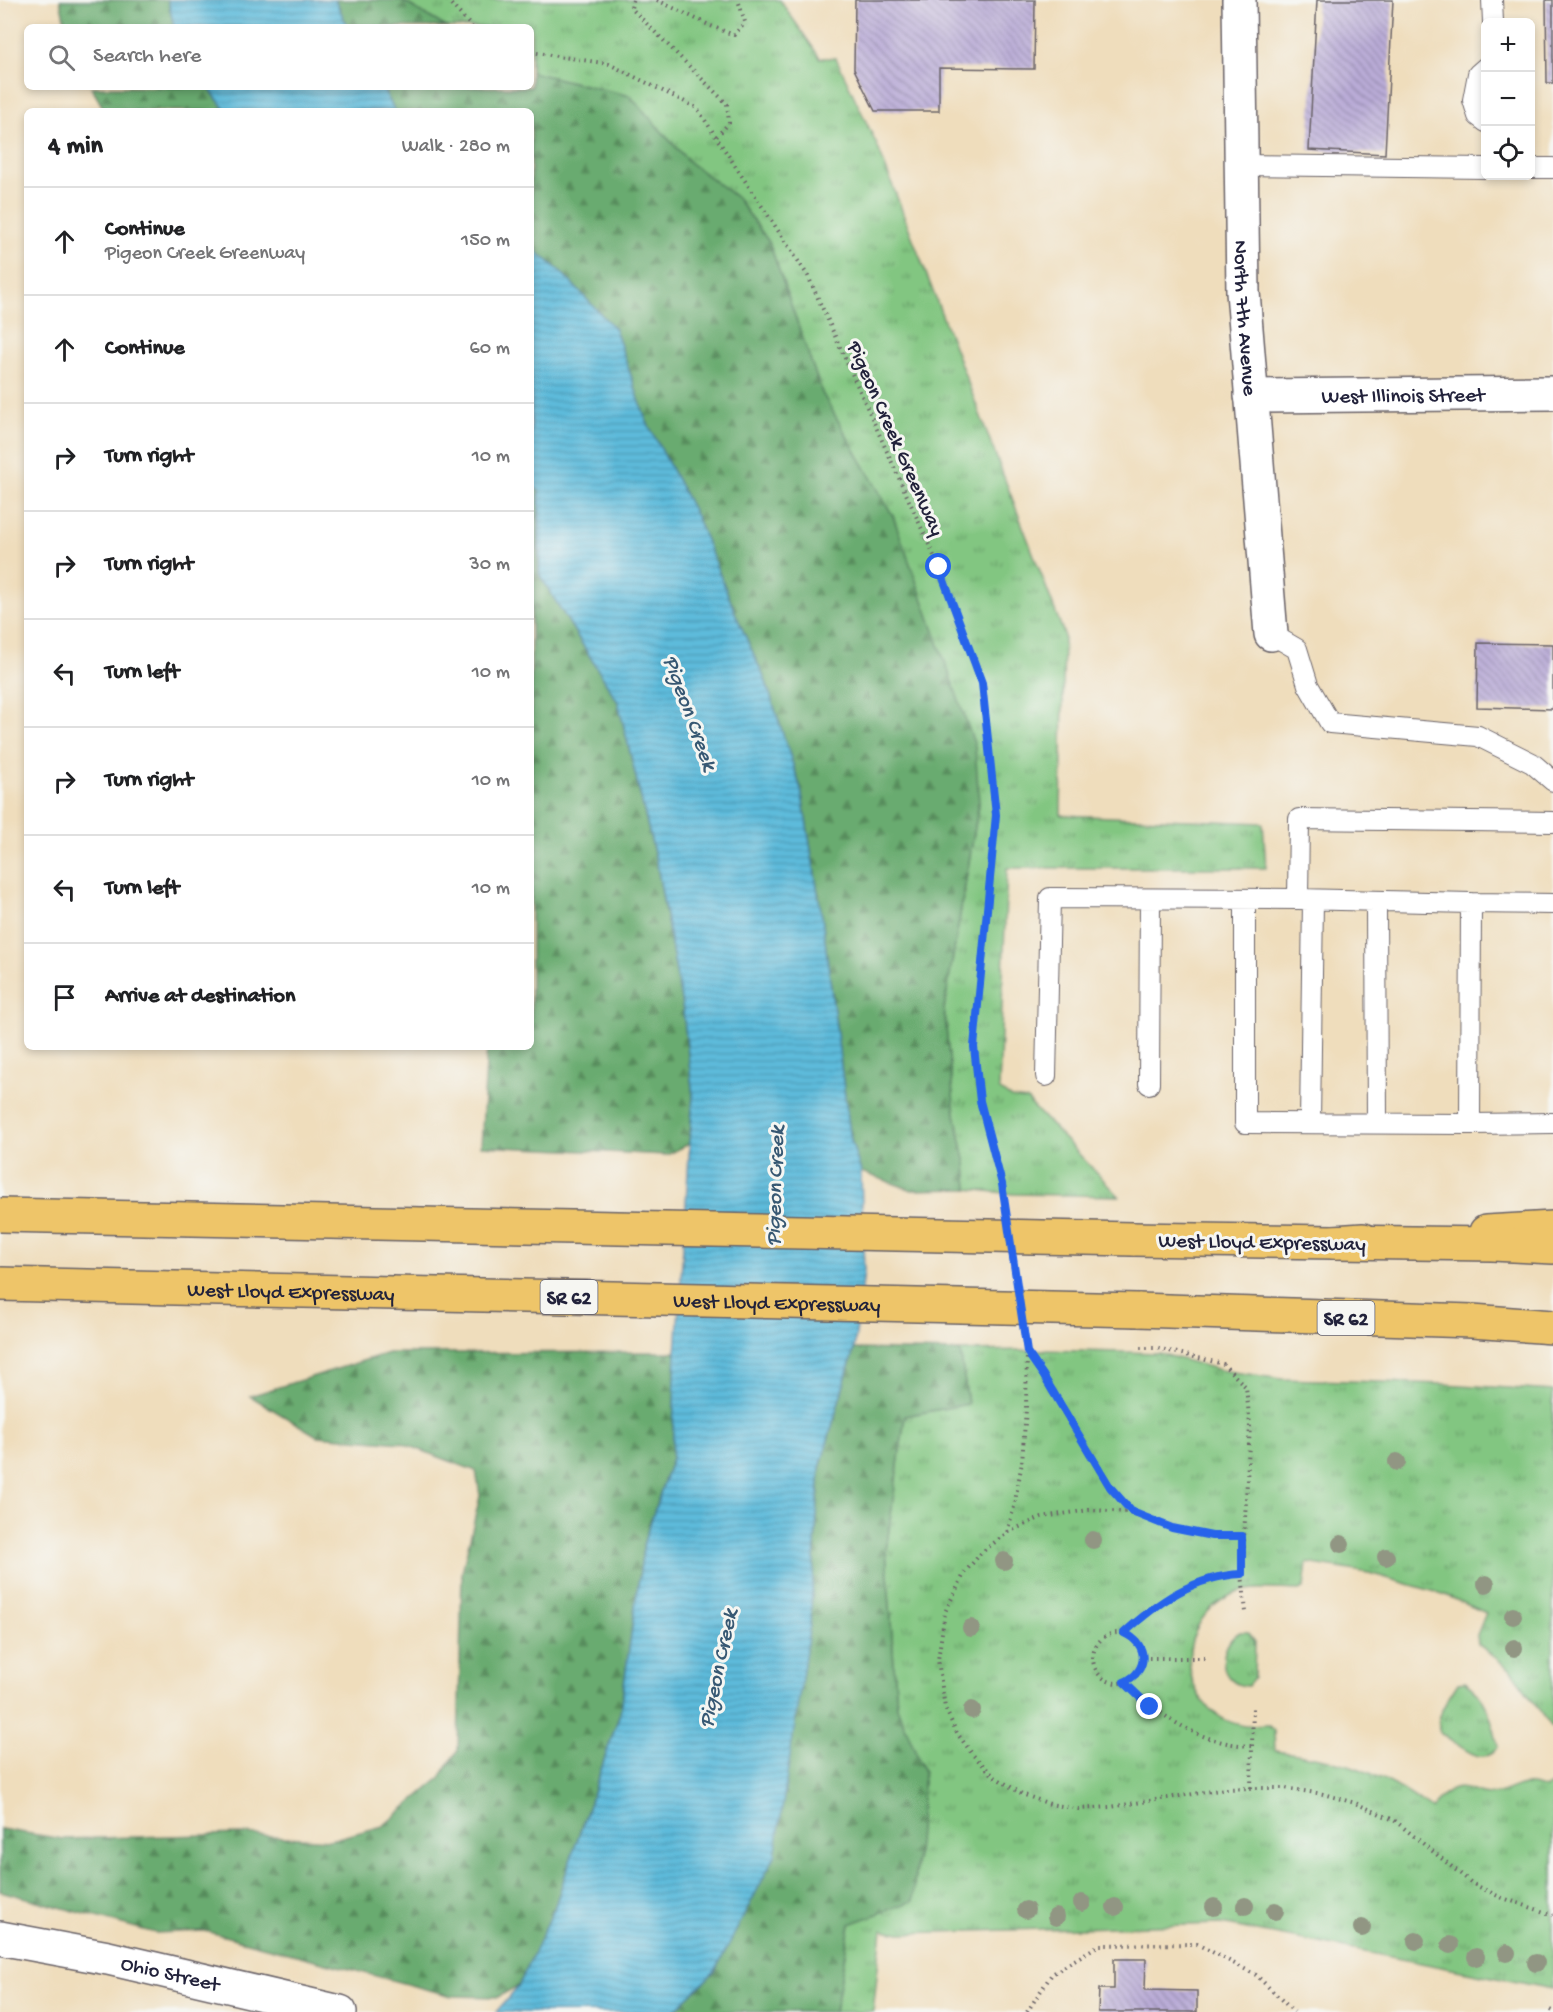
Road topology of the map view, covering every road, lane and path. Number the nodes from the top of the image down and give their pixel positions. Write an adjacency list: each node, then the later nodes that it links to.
1 (447, 0): 8 (path)
2 (633, 0): 12 (path)
3 (657, 0): 4 (path)
4 (738, 0)
5 (1239, 0): 13 (street, North 7th Avenue)
6 (1492, 0): 7 (lane)
7 (1493, 18)
8 (469, 24)
9 (534, 52): 12 (path, Pigeon Creek Greenway)
10 (1481, 71): 11 (lane)
11 (1481, 119)
12 (716, 137): 34 (path, Pigeon Creek Greenway)
13 (1242, 165): 14 (lane); 18 (street, North 7th Avenue)
14 (1481, 168)
15 (1535, 168): 16 (lane)
16 (1553, 168)
17 (1553, 393): 18 (street, West Illinois Street)
18 (1251, 396): 19 (street, North 7th Avenue)
19 (1271, 634): 20 (lane)
20 (1553, 781)
21 (1553, 822): 24 (lane)
22 (1149, 899): 23 (lane); 28 (lane); 29 (lane)
23 (1245, 899): 24 (lane); 30 (lane)
24 (1305, 900): 25 (lane); 30 (lane)
25 (1376, 902): 26 (lane); 31 (lane)
26 (1471, 903): 27 (lane); 33 (lane)
27 (1553, 904)
28 (1046, 1076)
29 (1149, 1084)
30 (1310, 1123): 31 (lane)
31 (1377, 1123): 33 (lane)
32 (1553, 1123): 33 (lane)
33 (1470, 1124)
34 (1005, 1206)
35 (0, 1215): 37 (highway, West Lloyd Expressway, bridge)
36 (1553, 1228): 37 (highway)
37 (1334, 1242): 38 (highway, West Lloyd Expressway)
38 (1553, 1247)
39 (0, 1284): 40 (highway, West Lloyd Expressway / SR 62, bridge)
40 (1553, 1327)
41 (1024, 1329): 43 (path)
42 (1138, 1348): 46 (path)
43 (1027, 1352): 44 (path); 45 (path)
44 (1132, 1512): 45 (path); 46 (path)
45 (1007, 1533): 55 (path)
46 (1242, 1536): 47 (path)
47 (1242, 1574): 48 (path); 49 (path)
48 (1246, 1611)
49 (1124, 1633): 50 (path); 52 (path)
50 (1143, 1658): 51 (path); 52 (path)
51 (1206, 1658)
52 (1124, 1682): 54 (path)
53 (1252, 1707): 54 (path)
54 (1252, 1746): 55 (path)
55 (1251, 1788): 56 (path)
56 (1553, 1915)
57 (0, 1938): 58 (street, Ohio Street)
58 (340, 2012)
59 (1027, 2012): 60 (path)
60 (1294, 2012)

